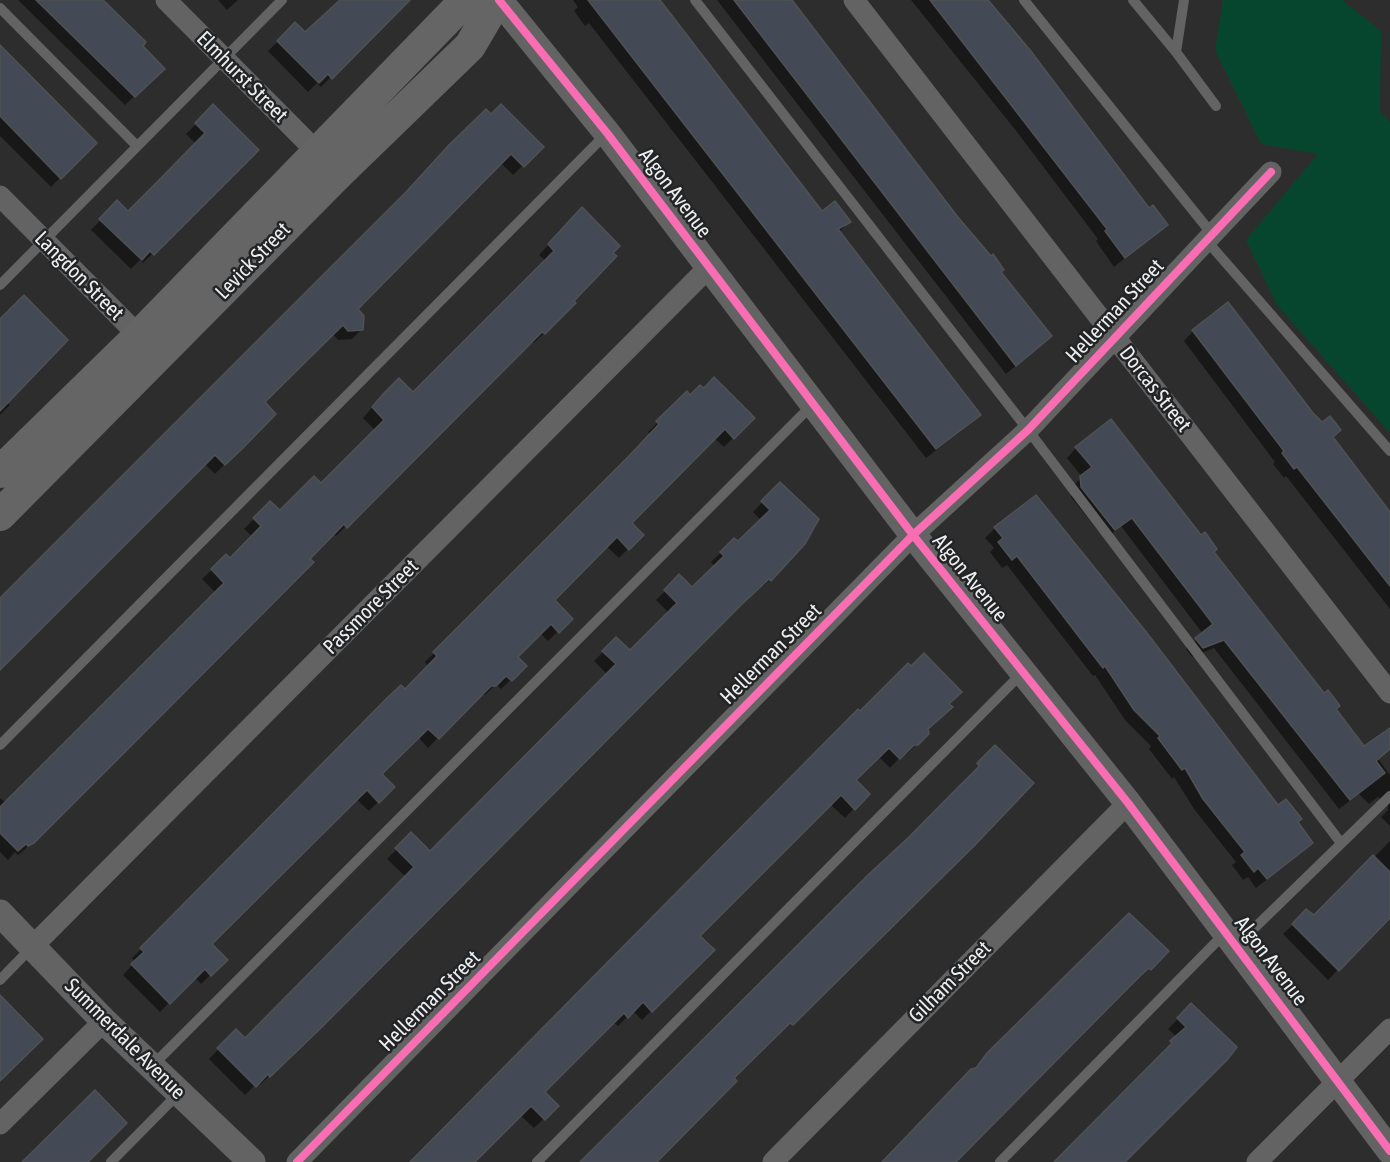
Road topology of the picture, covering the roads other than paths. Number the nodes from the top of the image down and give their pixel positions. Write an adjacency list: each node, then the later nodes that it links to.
1 (166, 0): 11 (street, Elmhurst Street)
2 (282, 0): 11 (lane)
3 (496, 0): 13 (street, Algon Avenue); 15 (main road, Levick Street); 23 (main road, Levick Street)
4 (695, 0): 25 (lane)
5 (854, 0): 22 (street, Dorcas Street)
6 (1024, 0): 18 (lane)
7 (1133, 0): 10 (lane)
8 (1184, 0): 10 (lane)
9 (0, 8): 14 (lane)
10 (1176, 52): 12 (lane)
11 (224, 58): 14 (lane); 15 (street, Elmhurst Street)
12 (1216, 106)
13 (607, 134): 20 (street, Algon Avenue); 32 (lane)
14 (137, 146): 19 (lane)
15 (319, 154): 23 (main road, Levick Street)
16 (1271, 172): 18 (street, Hellerman Street)
17 (0, 196): 19 (street, Langdon Street)
18 (1209, 237): 22 (street, Hellerman Street); 26 (lane)
19 (44, 240): 21 (lane); 23 (street, Langdon Street)
20 (709, 267): 24 (street, Algon Avenue); 38 (street, Passmore Street)
21 (0, 285)
22 (1115, 338): 25 (street, Hellerman Street); 31 (street, Dorcas Street)
23 (149, 346): 27 (main road, Levick Street); 28 (main road, Levick Street)
24 (813, 403): 29 (street, Algon Avenue); 42 (lane)
25 (1028, 430): 29 (street, Hellerman Street); 35 (lane)
26 (1390, 451)
27 (0, 472)
28 (0, 515)
29 (913, 536): 30 (street, Algon Avenue); 49 (street, Hellerman Street)
30 (1023, 672): 34 (street, Algon Avenue); 50 (lane)
31 (1390, 693)
32 (0, 745)
33 (1390, 796): 35 (lane)
34 (1128, 803): 37 (street, Algon Avenue); 51 (street, Gilham Street)
35 (1341, 843): 37 (lane)
36 (0, 913): 38 (street, Summerdale Avenue)
37 (1232, 938): 43 (street, Algon Avenue); 52 (lane)
38 (33, 946): 39 (lane); 40 (street, Summerdale Avenue)
39 (0, 980)
40 (104, 1021): 42 (street, Summerdale Avenue); 45 (street)
41 (1390, 1029): 43 (street)
42 (152, 1066): 44 (street, Summerdale Avenue)
43 (1338, 1080): 46 (street, Algon Avenue); 53 (street)
44 (179, 1092): 47 (lane); 48 (street, Summerdale Avenue)
45 (0, 1124)
46 (1390, 1152)
47 (111, 1162)
48 (252, 1162)
49 (297, 1162)
50 (537, 1162)
51 (773, 1162)
52 (1000, 1162)
53 (1257, 1162)

